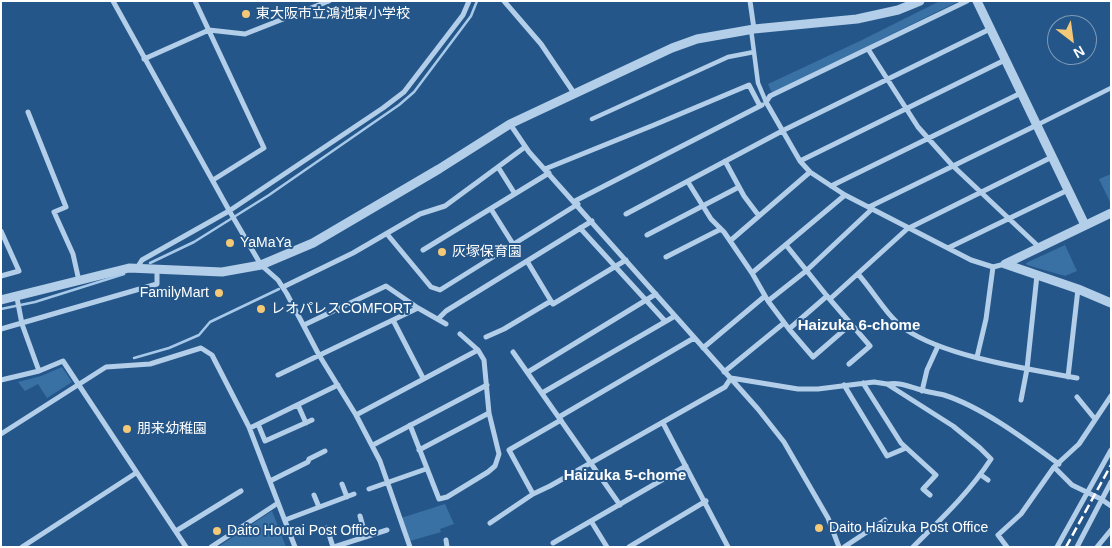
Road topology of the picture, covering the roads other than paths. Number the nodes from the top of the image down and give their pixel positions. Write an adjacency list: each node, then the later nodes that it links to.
1 (113, 1): 15 (street)
2 (194, 1): 12 (street)
3 (329, 1): 12 (street)
4 (469, 1): 50 (street)
5 (504, 1): 19 (street)
6 (750, 1): 10 (street)
7 (920, 1): 10 (street)
8 (967, 1): 13 (street)
9 (977, 1): 11 (street)
10 (753, 29): 14 (street); 19 (street)
11 (990, 29): 16 (street); 17 (street)
12 (209, 30): 15 (street); 38 (street)
13 (868, 49): 17 (street); 21 (street)
14 (754, 52): 21 (street); 25 (street)
15 (144, 60): 38 (street)
16 (1005, 60): 20 (street); 23 (street)
17 (887, 79): 23 (street); 28 (street)
18 (1111, 88): 27 (street)
19 (574, 93): 26 (street)
20 (1021, 93): 27 (street); 29 (street)
21 (766, 102): 22 (street); 28 (street)
22 (760, 106): 36 (street); 46 (street)
23 (906, 109): 29 (street); 33 (street)
24 (28, 112): 83 (street)
25 (592, 119)
26 (510, 124): 30 (street); 73 (street)
27 (1037, 125): 31 (street); 34 (street)
28 (784, 130): 32 (street); 33 (street)
29 (928, 138): 34 (street); 40 (street)
30 (526, 147): 35 (street); 36 (street)
31 (1052, 157): 42 (street); 43 (street)
32 (725, 161): 39 (street); 41 (street)
33 (800, 161): 37 (street)
34 (952, 166): 43 (street); 48 (street)
35 (498, 167): 44 (street); 61 (street)
36 (547, 171): 44 (street); 46 (street)
37 (810, 172): 40 (street); 53 (street)
38 (213, 180): 50 (street)
39 (688, 182): 47 (street); 52 (street)
40 (831, 186): 45 (street)
41 (739, 187): 47 (street); 53 (street)
42 (1068, 190): 54 (street); 56 (street)
43 (980, 192): 54 (street); 58 (street)
44 (515, 194): 49 (street)
45 (845, 195): 48 (street); 65 (street)
46 (576, 203): 55 (street); 64 (street)
47 (703, 206): 59 (street); 62 (street)
48 (870, 208): 58 (street); 78 (street)
49 (491, 209): 64 (street); 68 (street)
50 (230, 212): 73 (street); 76 (street)
51 (1111, 213): 56 (street)
52 (626, 214)
53 (759, 216): 63 (street)
54 (1009, 218): 66 (street); 67 (street)
55 (592, 221): 57 (street); 70 (street)
56 (1086, 225): 66 (street)
57 (580, 228): 71 (street); 74 (street)
58 (907, 228): 67 (street); 80 (street)
59 (721, 229): 63 (street); 69 (street)
60 (1, 231): 82 (street)
61 (387, 234): 64 (street); 84 (street)
62 (647, 235)
63 (730, 241): 79 (street)
64 (513, 244)
65 (786, 245): 78 (street); 79 (street)
66 (1039, 247): 72 (street)
67 (948, 248): 75 (street)
68 (423, 250)
69 (666, 257)
70 (626, 260): 74 (street); 86 (street)
71 (527, 261): 92 (street); 96 (street)
72 (1005, 264): 75 (street); 81 (street)
73 (261, 265): 77 (street); 84 (street)
74 (616, 266): 91 (street); 92 (street)
75 (993, 267): 114 (street)
76 (137, 269): 77 (street); 83 (street)
77 (157, 270): 100 (street)
78 (806, 271): 87 (street); 89 (street)
79 (752, 273): 89 (street)
80 (858, 274): 87 (street); 109 (street)
81 (1037, 275): 85 (street); 116 (street)
82 (1, 276)
83 (79, 281): 88 (street)
84 (283, 287): 103 (street)
85 (1078, 288): 93 (street); 121 (street)
86 (656, 294): 91 (street); 95 (street)
87 (828, 298): 102 (street); 105 (street)
88 (17, 299): 90 (street); 100 (street)
89 (766, 299): 99 (street); 110 (street)
90 (1, 300)
91 (646, 300): 98 (street); 118 (street)
92 (552, 301): 107 (street)
93 (1111, 303)
94 (418, 308): 96 (street); 97 (street); 103 (street)
95 (675, 316): 98 (street); 108 (street)
96 (438, 319): 101 (street)
97 (393, 320): 113 (street); 122 (street)
98 (665, 321): 133 (street)
99 (784, 323): 105 (street); 119 (street)
100 (22, 324): 104 (street); 117 (street)
101 (446, 324)
102 (851, 324): 105 (street); 115 (street)
103 (304, 325): 113 (street)
104 (1, 329)
105 (789, 329)
106 (460, 334): 111 (street)
107 (486, 337)
108 (694, 338): 110 (street); 140 (street)
109 (938, 346): 114 (street); 132 (street)
110 (703, 348): 119 (street)
111 (478, 350): 122 (street); 130 (street)
112 (513, 352): 118 (street)
113 (320, 355): 120 (street); 129 (street)
114 (977, 357): 116 (street)
115 (848, 364)
116 (1027, 369): 121 (street); 136 (street)
117 (39, 371): 125 (street); 127 (street)
118 (528, 372): 133 (street)
119 (724, 372): 123 (street)
120 (278, 375)
121 (1068, 377): 124 (street)
122 (423, 378): 139 (street)
123 (731, 378): 131 (street); 142 (street); 199 (street)
124 (1077, 378)
125 (1, 380)
126 (863, 383): 128 (street); 131 (street); 148 (street)
127 (77, 384): 145 (street); 146 (street); 156 (street)
128 (887, 384): 132 (street); 157 (street)
129 (338, 385): 137 (street); 139 (street)
130 (488, 385): 138 (street); 144 (street)
131 (844, 385): 148 (street)
132 (922, 391): 153 (street)
133 (542, 392): 140 (street)
134 (1111, 396): 141 (street)
135 (1077, 397): 141 (street)
136 (1021, 400)
137 (298, 405): 143 (street); 143 (street)
138 (489, 414): 149 (street); 155 (street)
139 (356, 415): 147 (street)
140 (560, 418): 152 (street); 167 (street)
141 (1095, 419): 153 (street)
142 (663, 423): 152 (street); 154 (street)
143 (258, 424): 145 (street)
144 (410, 425): 147 (street); 149 (street)
145 (250, 428): 159 (street)
146 (1, 434)
147 (373, 446): 161 (street)
148 (906, 448): 169 (street)
149 (419, 450): 155 (street)
150 (1111, 450): 165 (street)
151 (325, 451): 159 (street)
152 (591, 463): 167 (street); 174 (street)
153 (1056, 465): 165 (street); 202 (street)
154 (686, 466): 172 (street); 174 (street)
155 (426, 469): 161 (street)
156 (136, 473): 185 (street); 189 (street)
157 (981, 475): 158 (street); 201 (street)
158 (988, 480)
159 (270, 481): 173 (street)
160 (1111, 482): 171 (street)
161 (387, 483): 163 (street); 194 (street)
162 (342, 484): 170 (street)
163 (369, 489)
164 (241, 491): 185 (street)
165 (1088, 492): 171 (street); 203 (street)
166 (354, 494): 170 (street)
167 (533, 494): 181 (street)
168 (314, 495): 176 (street)
169 (930, 495)
170 (347, 497): 176 (street)
171 (1101, 499): 175 (street); 204 (street)
172 (706, 501): 197 (street); 198 (street)
173 (278, 503): 178 (street); 191 (street)
174 (620, 505): 180 (street)
175 (1111, 506)
176 (319, 507): 178 (street)
177 (360, 516): 186 (street)
178 (285, 520): 192 (street)
179 (885, 520): 200 (street)
180 (591, 521): 188 (street); 196 (street)
181 (490, 522)
182 (327, 528): 193 (street)
183 (387, 530): 186 (street)
184 (1111, 530): 205 (street)
185 (176, 531): 190 (street)
186 (366, 537): 193 (street)
187 (446, 540): 195 (street)
188 (553, 543)
189 (22, 547)
190 (186, 547)
191 (211, 547)
192 (296, 547)
193 (334, 547)
194 (410, 547)
195 (447, 547)
196 (607, 547)
197 (629, 547)
198 (728, 547)
199 (839, 547)
200 (844, 547)
201 (913, 547)
202 (1007, 547)
203 (1057, 547)
204 (1078, 547)
205 (1098, 547)

